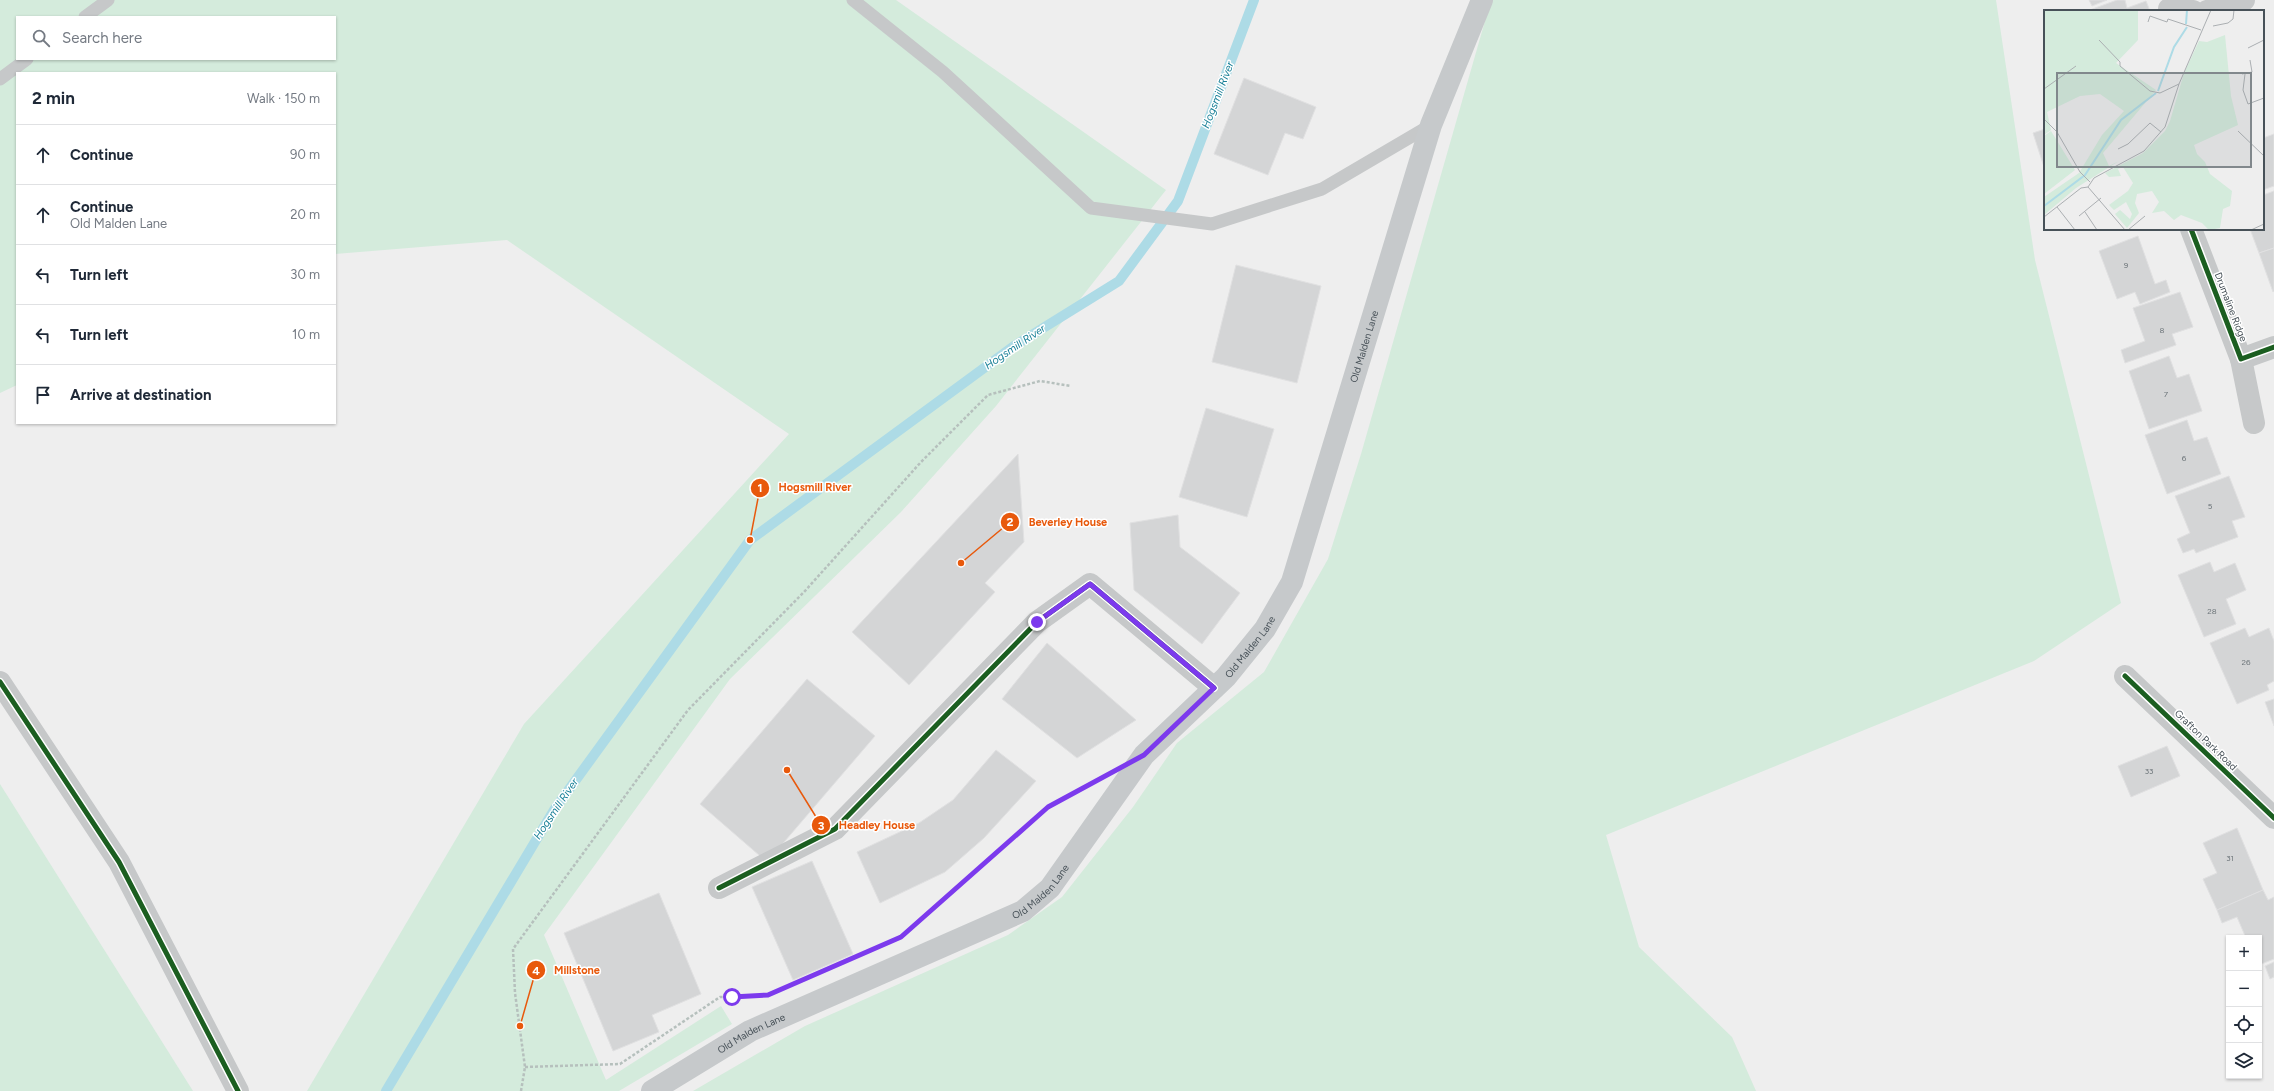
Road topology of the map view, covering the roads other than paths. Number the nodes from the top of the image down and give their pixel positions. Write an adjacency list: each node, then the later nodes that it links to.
1 (108, 0): 8 (lane)
2 (853, 0): 11 (lane)
3 (1482, 0): 11 (main road, Old Malden Lane)
4 (2244, 0): 7 (street)
5 (2169, 9): 6 (street)
6 (2181, 10)
7 (2209, 10)
8 (86, 16)
9 (26, 60): 10 (lane)
10 (0, 79)
11 (1431, 124): 18 (main road, Old Malden Lane)
12 (2191, 230): 14 (street, Drumaline Ridge)
13 (2274, 347): 14 (street)
14 (2241, 359): 15 (street, Drumaline Ridge)
15 (2254, 424)
16 (2125, 676): 19 (street, Grafton Park Road)
17 (0, 682): 21 (street)
18 (1214, 688): 20 (street); 22 (main road, Old Malden Lane)
19 (2274, 818)
20 (719, 888)
21 (238, 1091)
22 (652, 1091)

